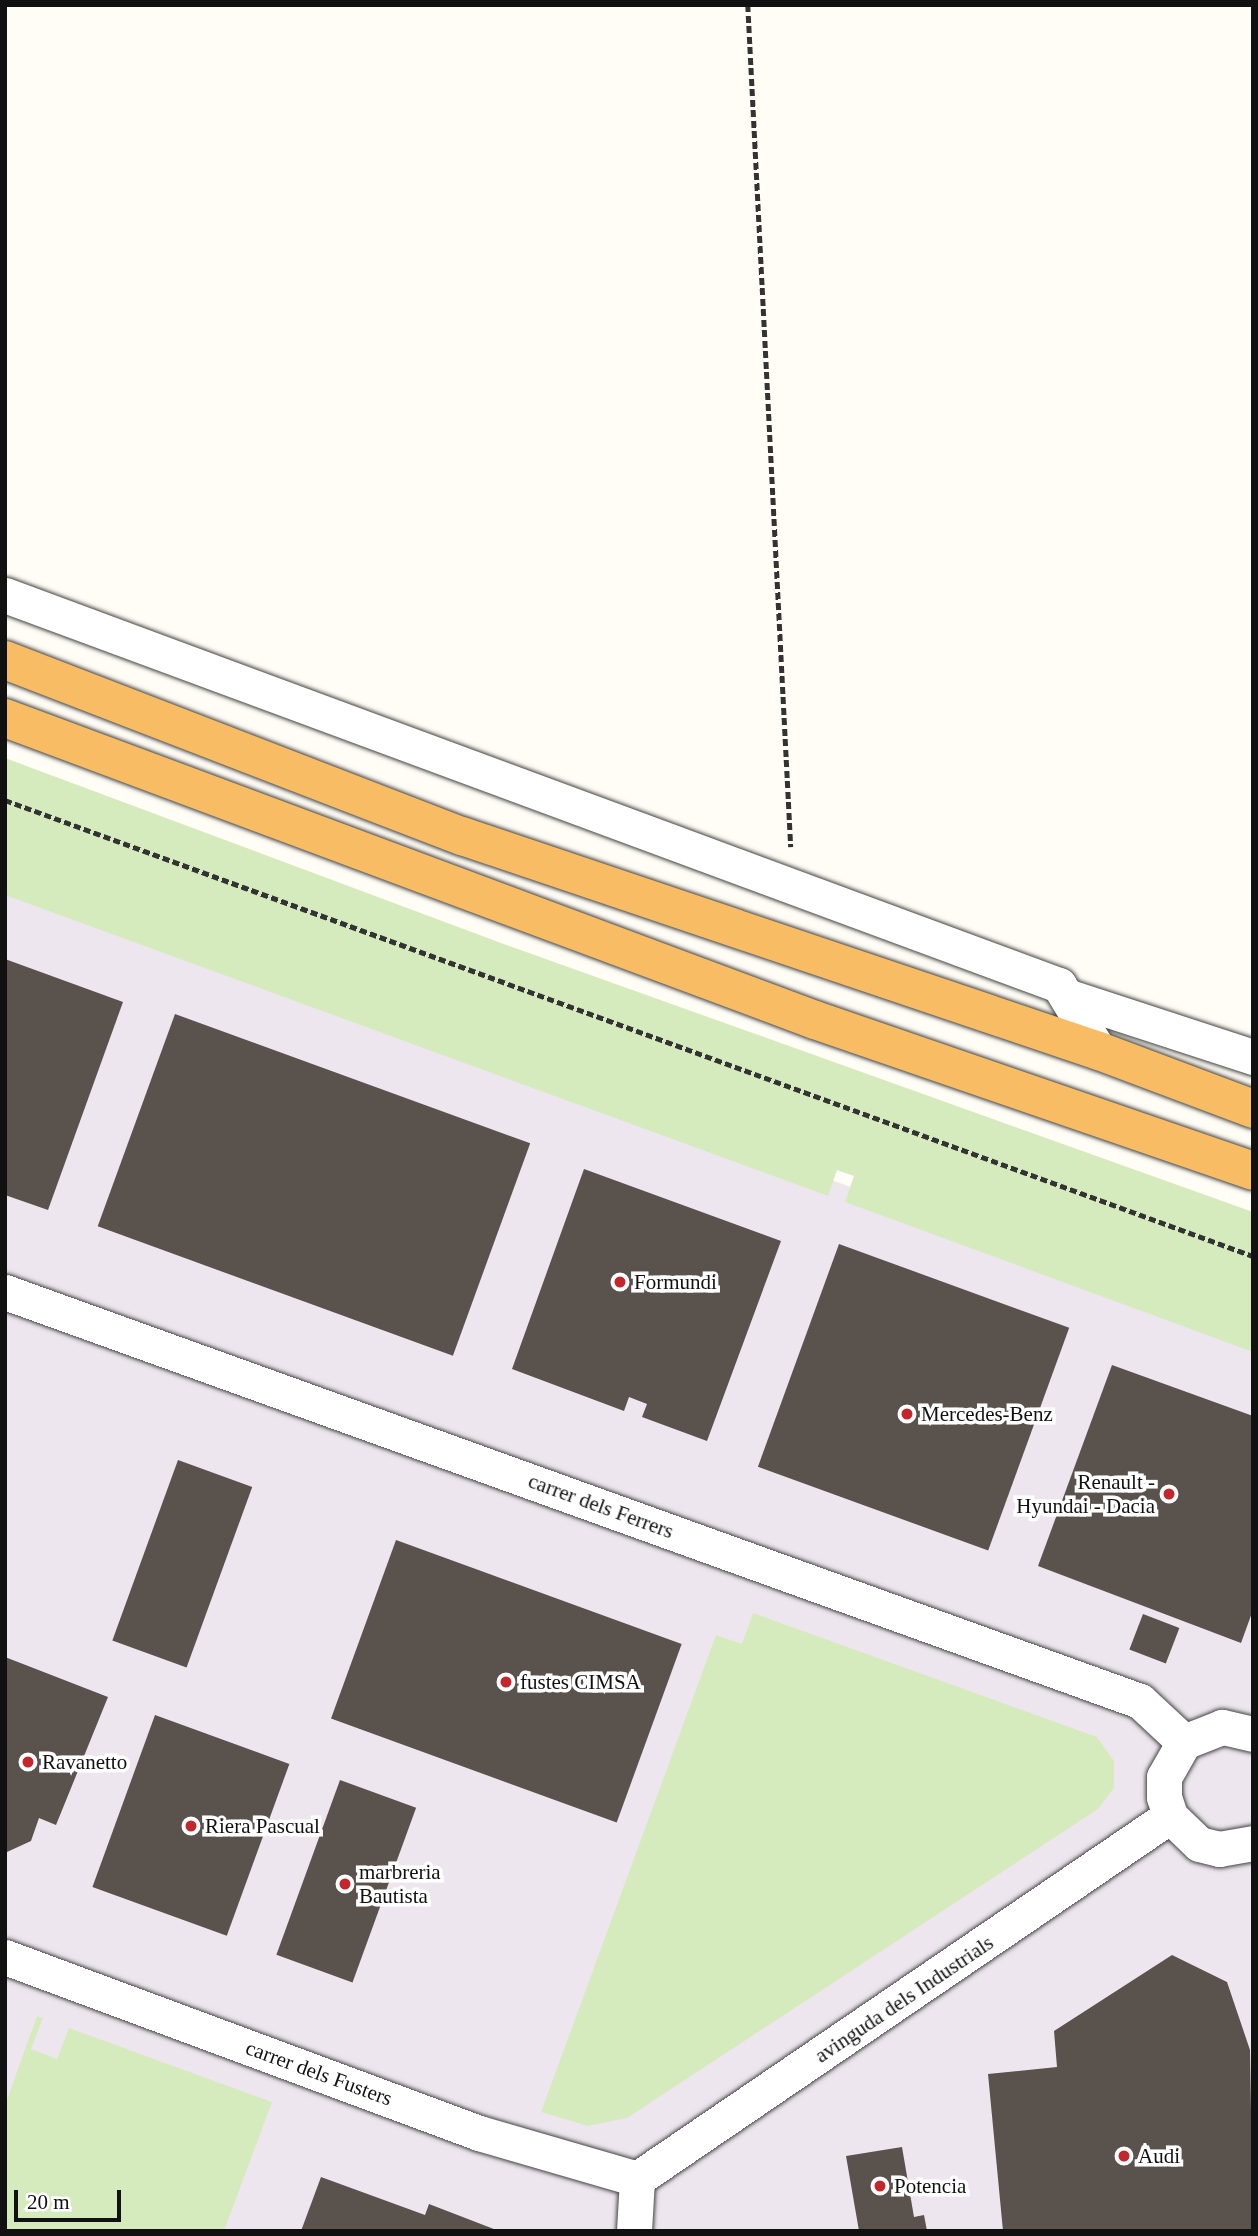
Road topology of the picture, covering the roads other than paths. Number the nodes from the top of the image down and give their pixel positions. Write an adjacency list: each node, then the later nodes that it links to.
1 (5, 595): 4 (street)
2 (5, 660): 5 (highway)
3 (5, 718): 8 (highway)
4 (1066, 996): 5 (street); 6 (street)
5 (1099, 1051): 7 (highway)
6 (1253, 1056)
7 (1253, 1109)
8 (1253, 1171)
9 (5, 1292): 11 (street, carrer dels Ferrers)
10 (1253, 1734): 11 (street)
11 (1184, 1742): 12 (street)
12 (1170, 1816): 13 (street); 15 (street, avinguda dels Industrials)
13 (1253, 1843)
14 (5, 1957): 15 (street, carrer dels Fusters)
15 (637, 2179): 16 (street)
16 (634, 2231)

